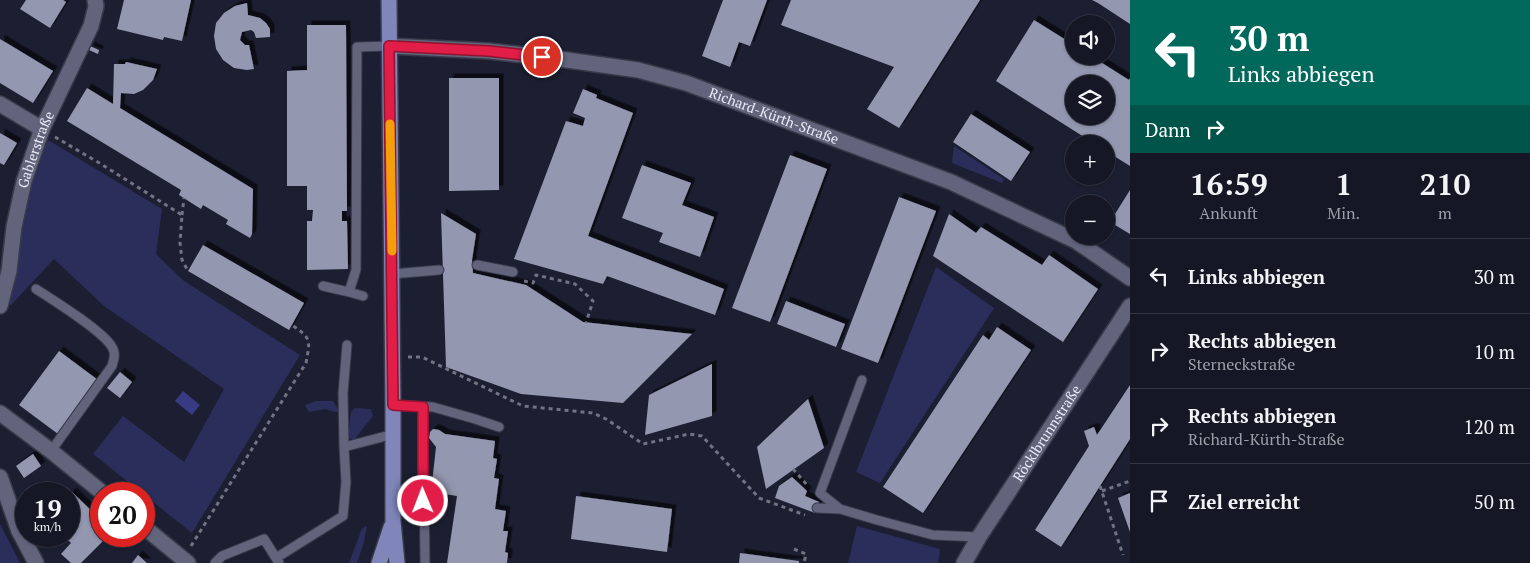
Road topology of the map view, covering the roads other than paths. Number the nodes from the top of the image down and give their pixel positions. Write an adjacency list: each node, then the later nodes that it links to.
1 (95, 0): 5 (street, Gablerstraße)
2 (389, 0): 3 (main road)
3 (389, 46): 9 (main road); 10 (street, Richard-Kürth-Straße); 13 (lane)
4 (0, 104): 5 (street)
5 (42, 129): 15 (street, Gablerstraße)
6 (477, 265): 8 (lane)
7 (439, 270): 9 (lane)
8 (514, 272)
9 (392, 274): 19 (main road)
10 (1130, 278)
11 (323, 286): 13 (lane)
12 (36, 289): 25 (lane)
13 (349, 292): 14 (lane)
14 (363, 296)
15 (0, 306)
16 (1130, 306): 32 (street, Röcklbrunnstraße)
17 (347, 345): 24 (lane)
18 (862, 380): 29 (lane)
19 (393, 405): 20 (lane); 23 (main road)
20 (423, 407): 22 (lane); 39 (lane)
21 (0, 413): 25 (street)
22 (499, 428)
23 (394, 434): 24 (lane); 30 (main road)
24 (344, 447): 33 (lane)
25 (52, 451): 27 (street)
26 (0, 477): 35 (street)
27 (90, 482)
28 (817, 508): 29 (lane)
29 (840, 509): 32 (lane)
30 (393, 521): 37 (main road); 38 (main road)
31 (155, 536): 34 (street)
32 (979, 538): 40 (street, Röcklbrunnstraße)
33 (277, 560): 36 (lane)
34 (185, 561)
35 (36, 563)
36 (215, 563)
37 (379, 563)
38 (397, 563)
39 (425, 563)
40 (964, 563)

